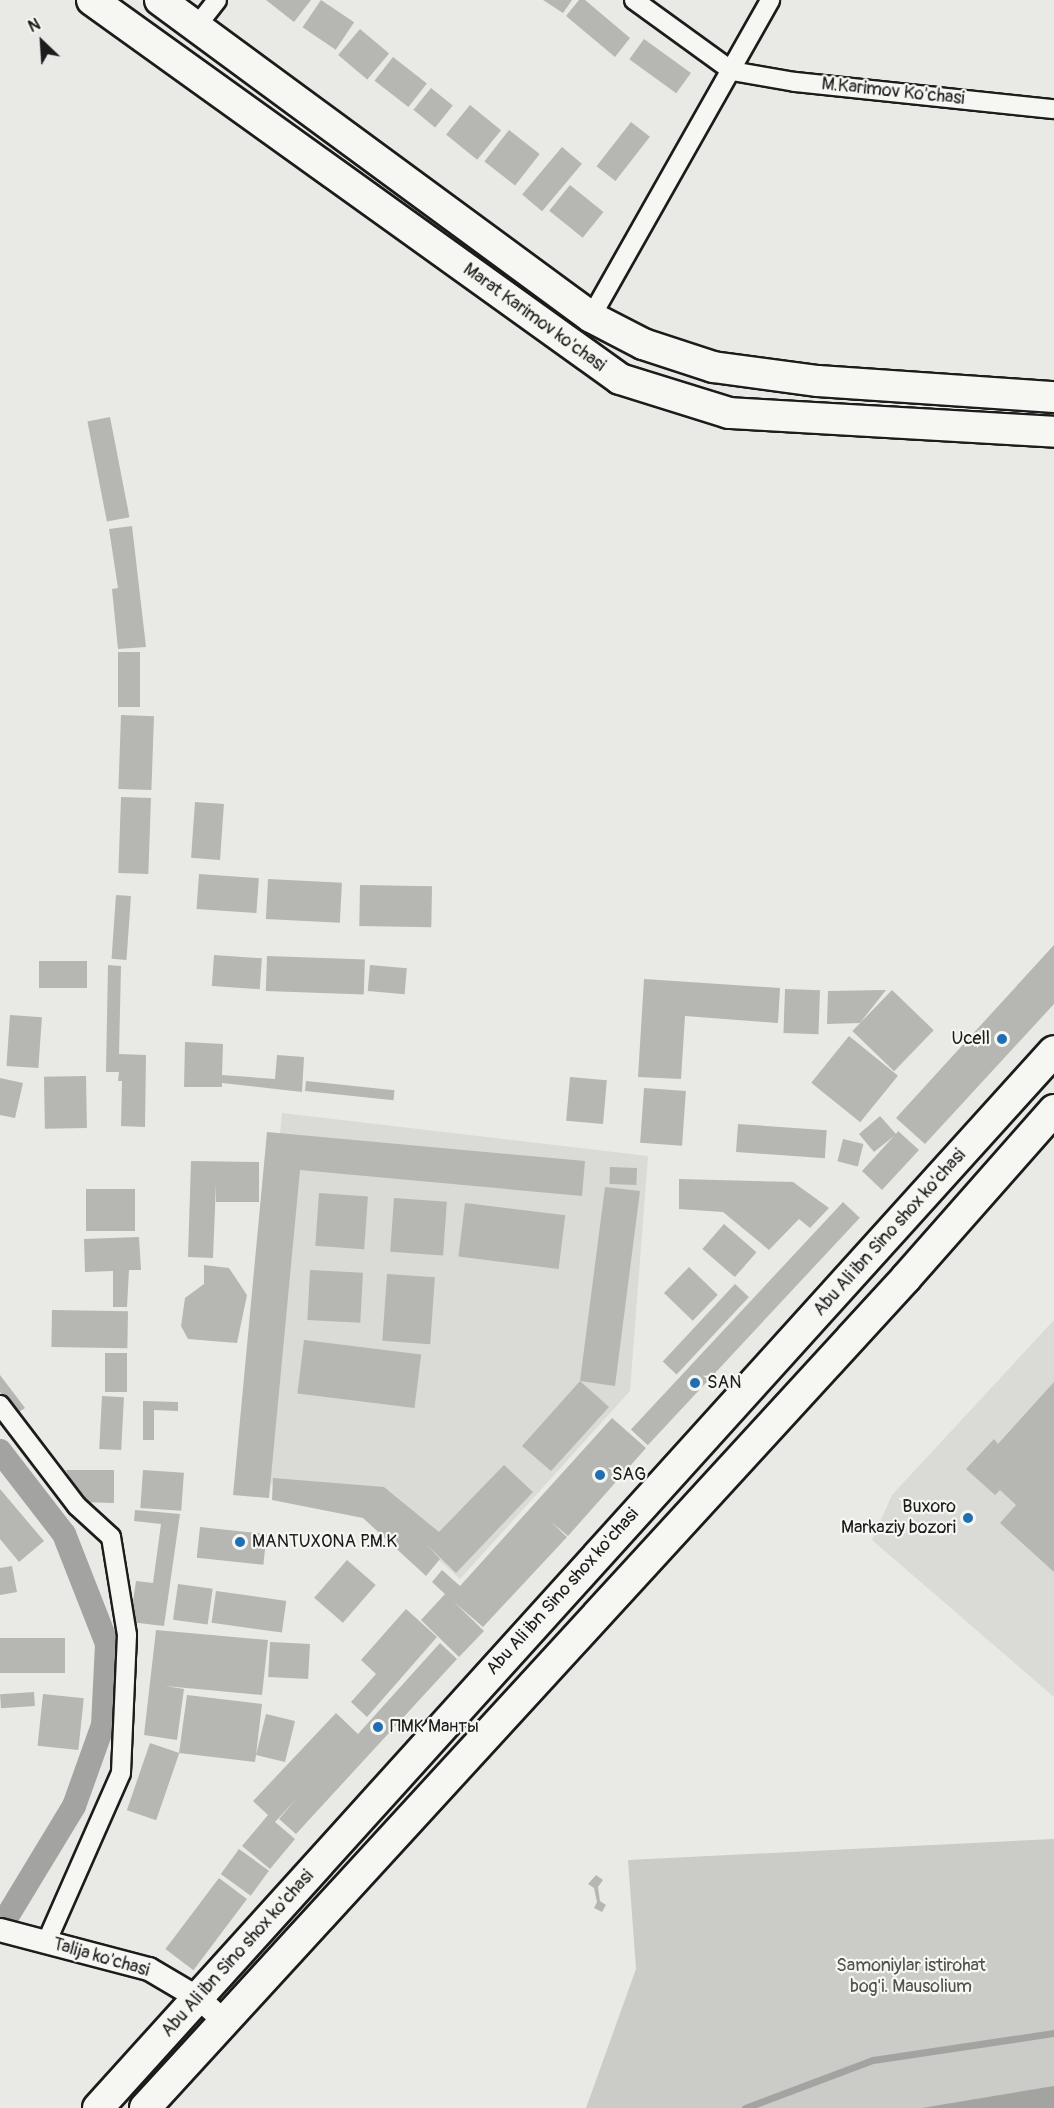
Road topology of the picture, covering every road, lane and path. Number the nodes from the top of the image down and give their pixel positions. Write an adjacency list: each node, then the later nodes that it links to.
1 (92, 0): 11 (main road, Marat Karimov ko'chasi)
2 (160, 0): 6 (main road, Marat Karimov ko'chasi)
3 (217, 0): 6 (street)
4 (634, 0): 7 (street, M.Karimov Ko'chasi)
5 (770, 0): 7 (street)
6 (196, 27): 9 (main road, Marat Karimov ko'chasi)
7 (732, 71): 8 (street, M.Karimov Ko'chasi); 9 (street)
8 (1054, 109)
9 (591, 317): 10 (main road, Marat Karimov ko'chasi)
10 (1054, 398)
11 (1054, 432)
12 (1054, 1051): 17 (main road, Abu Ali ibn Sino shox ko'chasi)
13 (1054, 1110): 18 (main road, Abu Ali ibn Sino shox ko'chasi)
14 (0, 1405): 16 (street)
15 (0, 1930): 16 (street, Talija ko'chasi)
16 (46, 1942): 17 (street, Talija ko'chasi)
17 (200, 1999): 18 (street, Talija ko'chasi); 19 (main road, Abu Ali ibn Sino shox ko'chasi)
18 (224, 2021): 20 (main road, Abu Ali ibn Sino shox ko'chasi)
19 (98, 2108)
20 (145, 2108)

